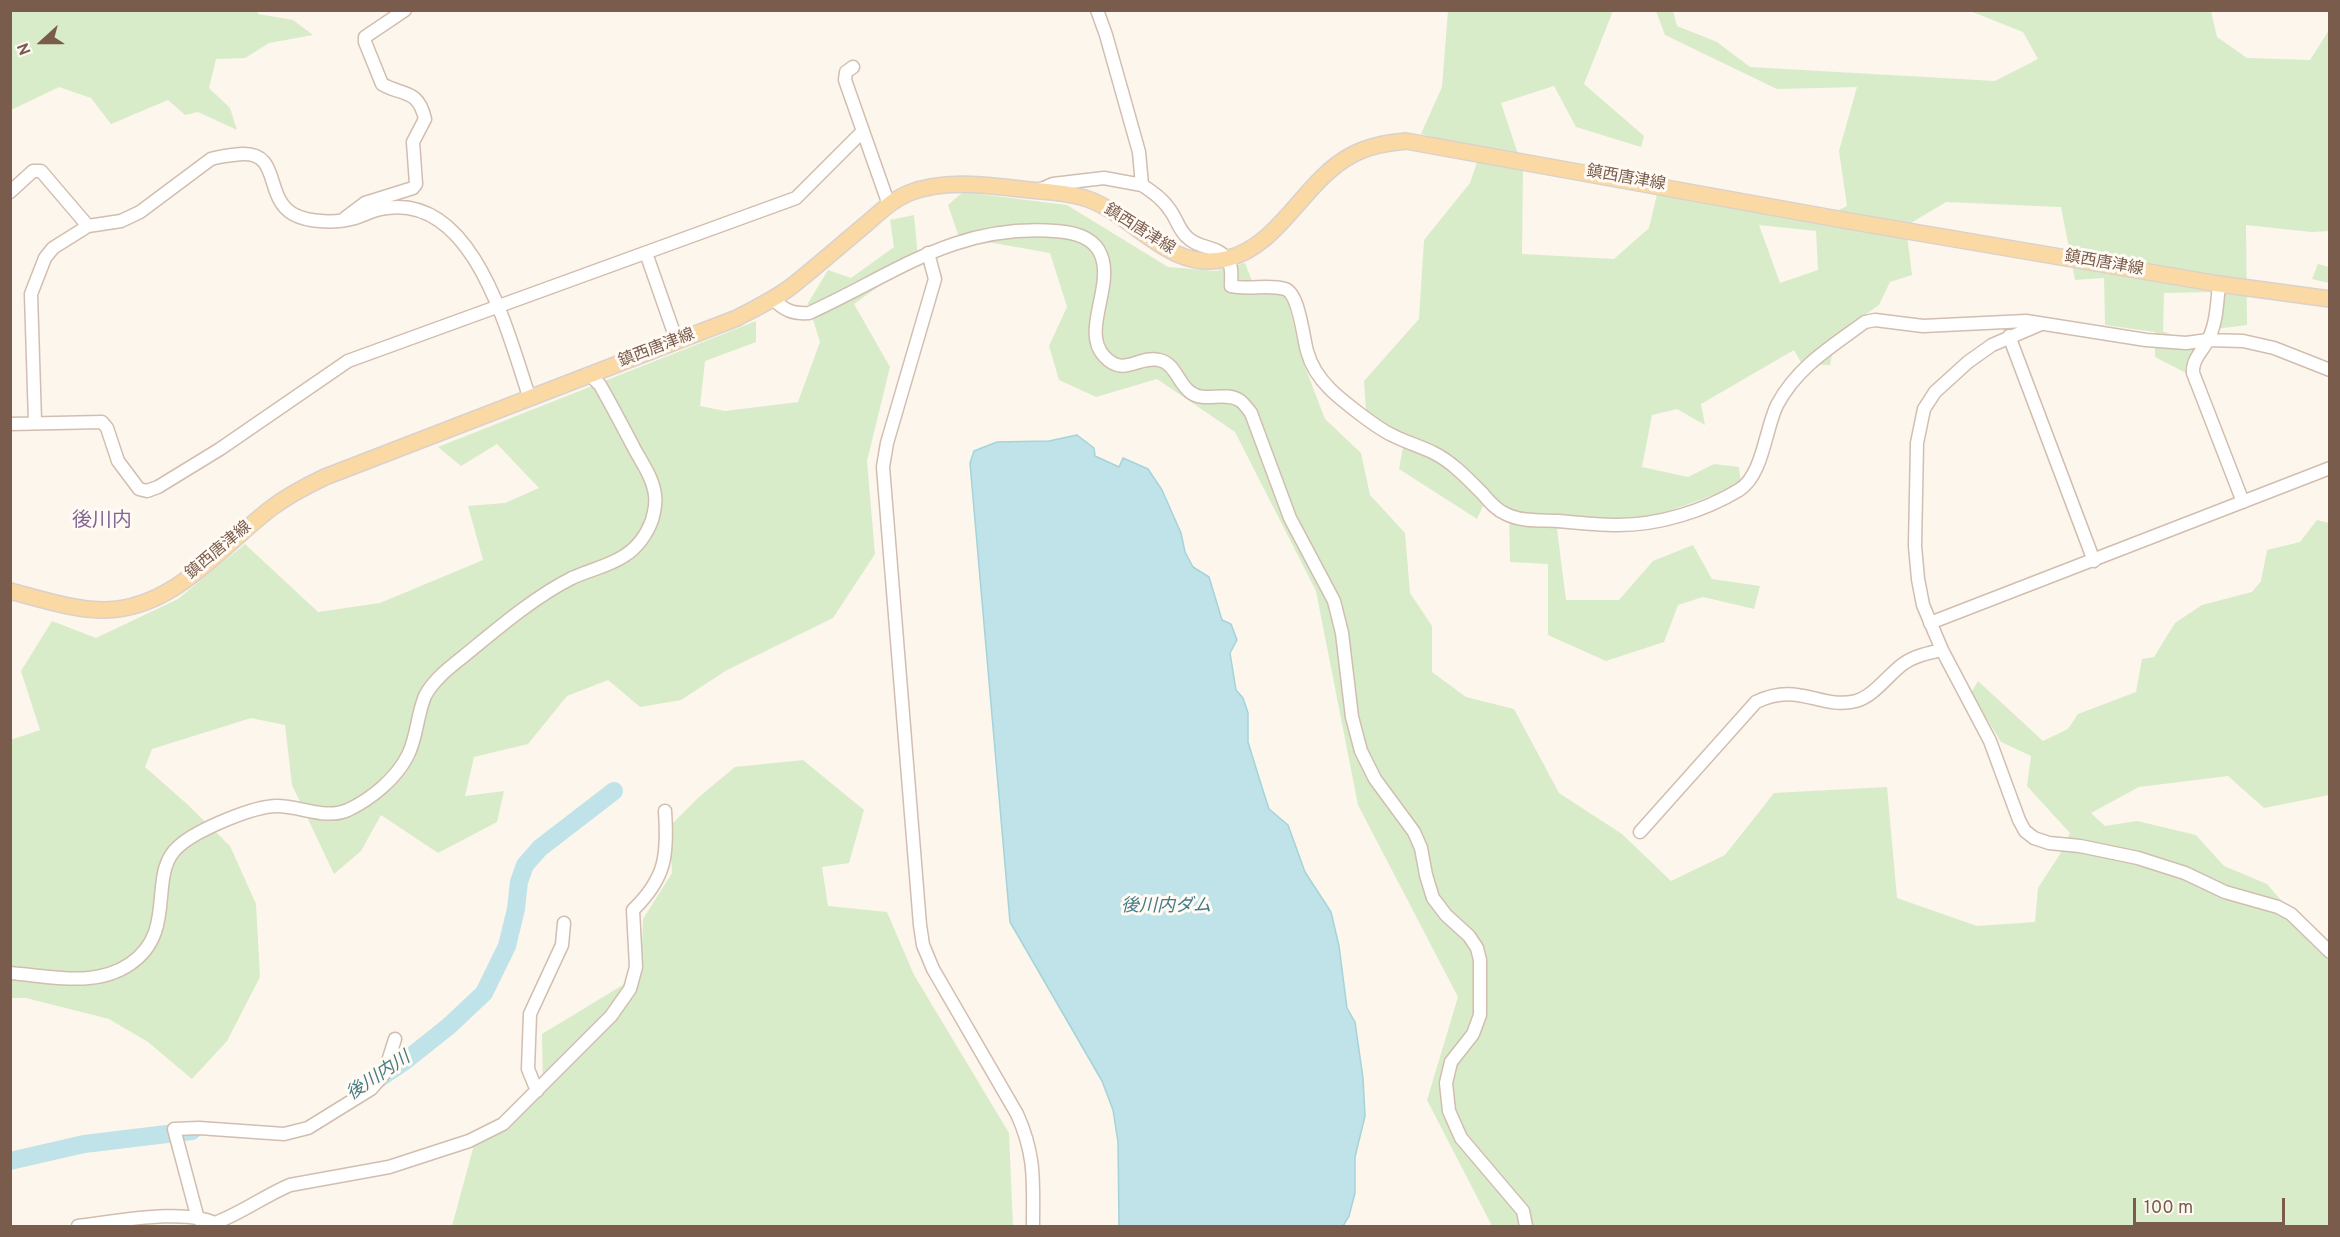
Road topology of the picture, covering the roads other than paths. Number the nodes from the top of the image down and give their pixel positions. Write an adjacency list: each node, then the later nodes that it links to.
1 (405, 10): 9 (street)
2 (1096, 10): 5 (street)
3 (853, 67): 4 (street)
4 (862, 132): 8 (street); 11 (street)
5 (1142, 185): 6 (street); 13 (street)
6 (1038, 191): 8 (main road, 鎮西唐津線); 13 (main road, 鎮西唐津線)
7 (10, 192): 10 (street)
8 (889, 205): 15 (main road, 鎮西唐津線)
9 (343, 220): 10 (street); 17 (street)
10 (88, 226): 25 (street)
11 (646, 253): 17 (street); 19 (street)
12 (928, 253): 15 (street); 43 (street); 44 (street)
13 (1227, 259): 14 (main road, 鎮西唐津線); 18 (street)
14 (2219, 284): 16 (main road, 鎮西唐津線); 21 (street)
15 (773, 298): 23 (main road, 鎮西唐津線)
16 (2330, 299)
17 (498, 307): 24 (street); 25 (street)
18 (2042, 324): 20 (street); 21 (street)
19 (675, 336)
20 (2009, 336): 29 (street); 31 (street)
21 (2208, 340): 22 (street); 28 (street)
22 (2330, 370)
23 (590, 375): 24 (main road, 鎮西唐津線); 37 (street)
24 (530, 399): 30 (main road, 鎮西唐津線)
25 (35, 422): 26 (street)
26 (10, 424)
27 (2330, 468): 28 (street)
28 (2243, 502): 29 (street)
29 (2094, 561): 31 (street)
30 (10, 591)
31 (1930, 623): 32 (street)
32 (1942, 650): 34 (street); 36 (street)
33 (665, 811): 39 (street)
34 (1640, 832)
35 (564, 929): 39 (street)
36 (2330, 952)
37 (10, 973)
38 (395, 1039): 40 (street)
39 (537, 1091): 41 (street)
40 (198, 1219): 41 (street); 42 (street)
41 (218, 1225)
42 (78, 1227)
43 (1033, 1227)
44 (1526, 1227)

